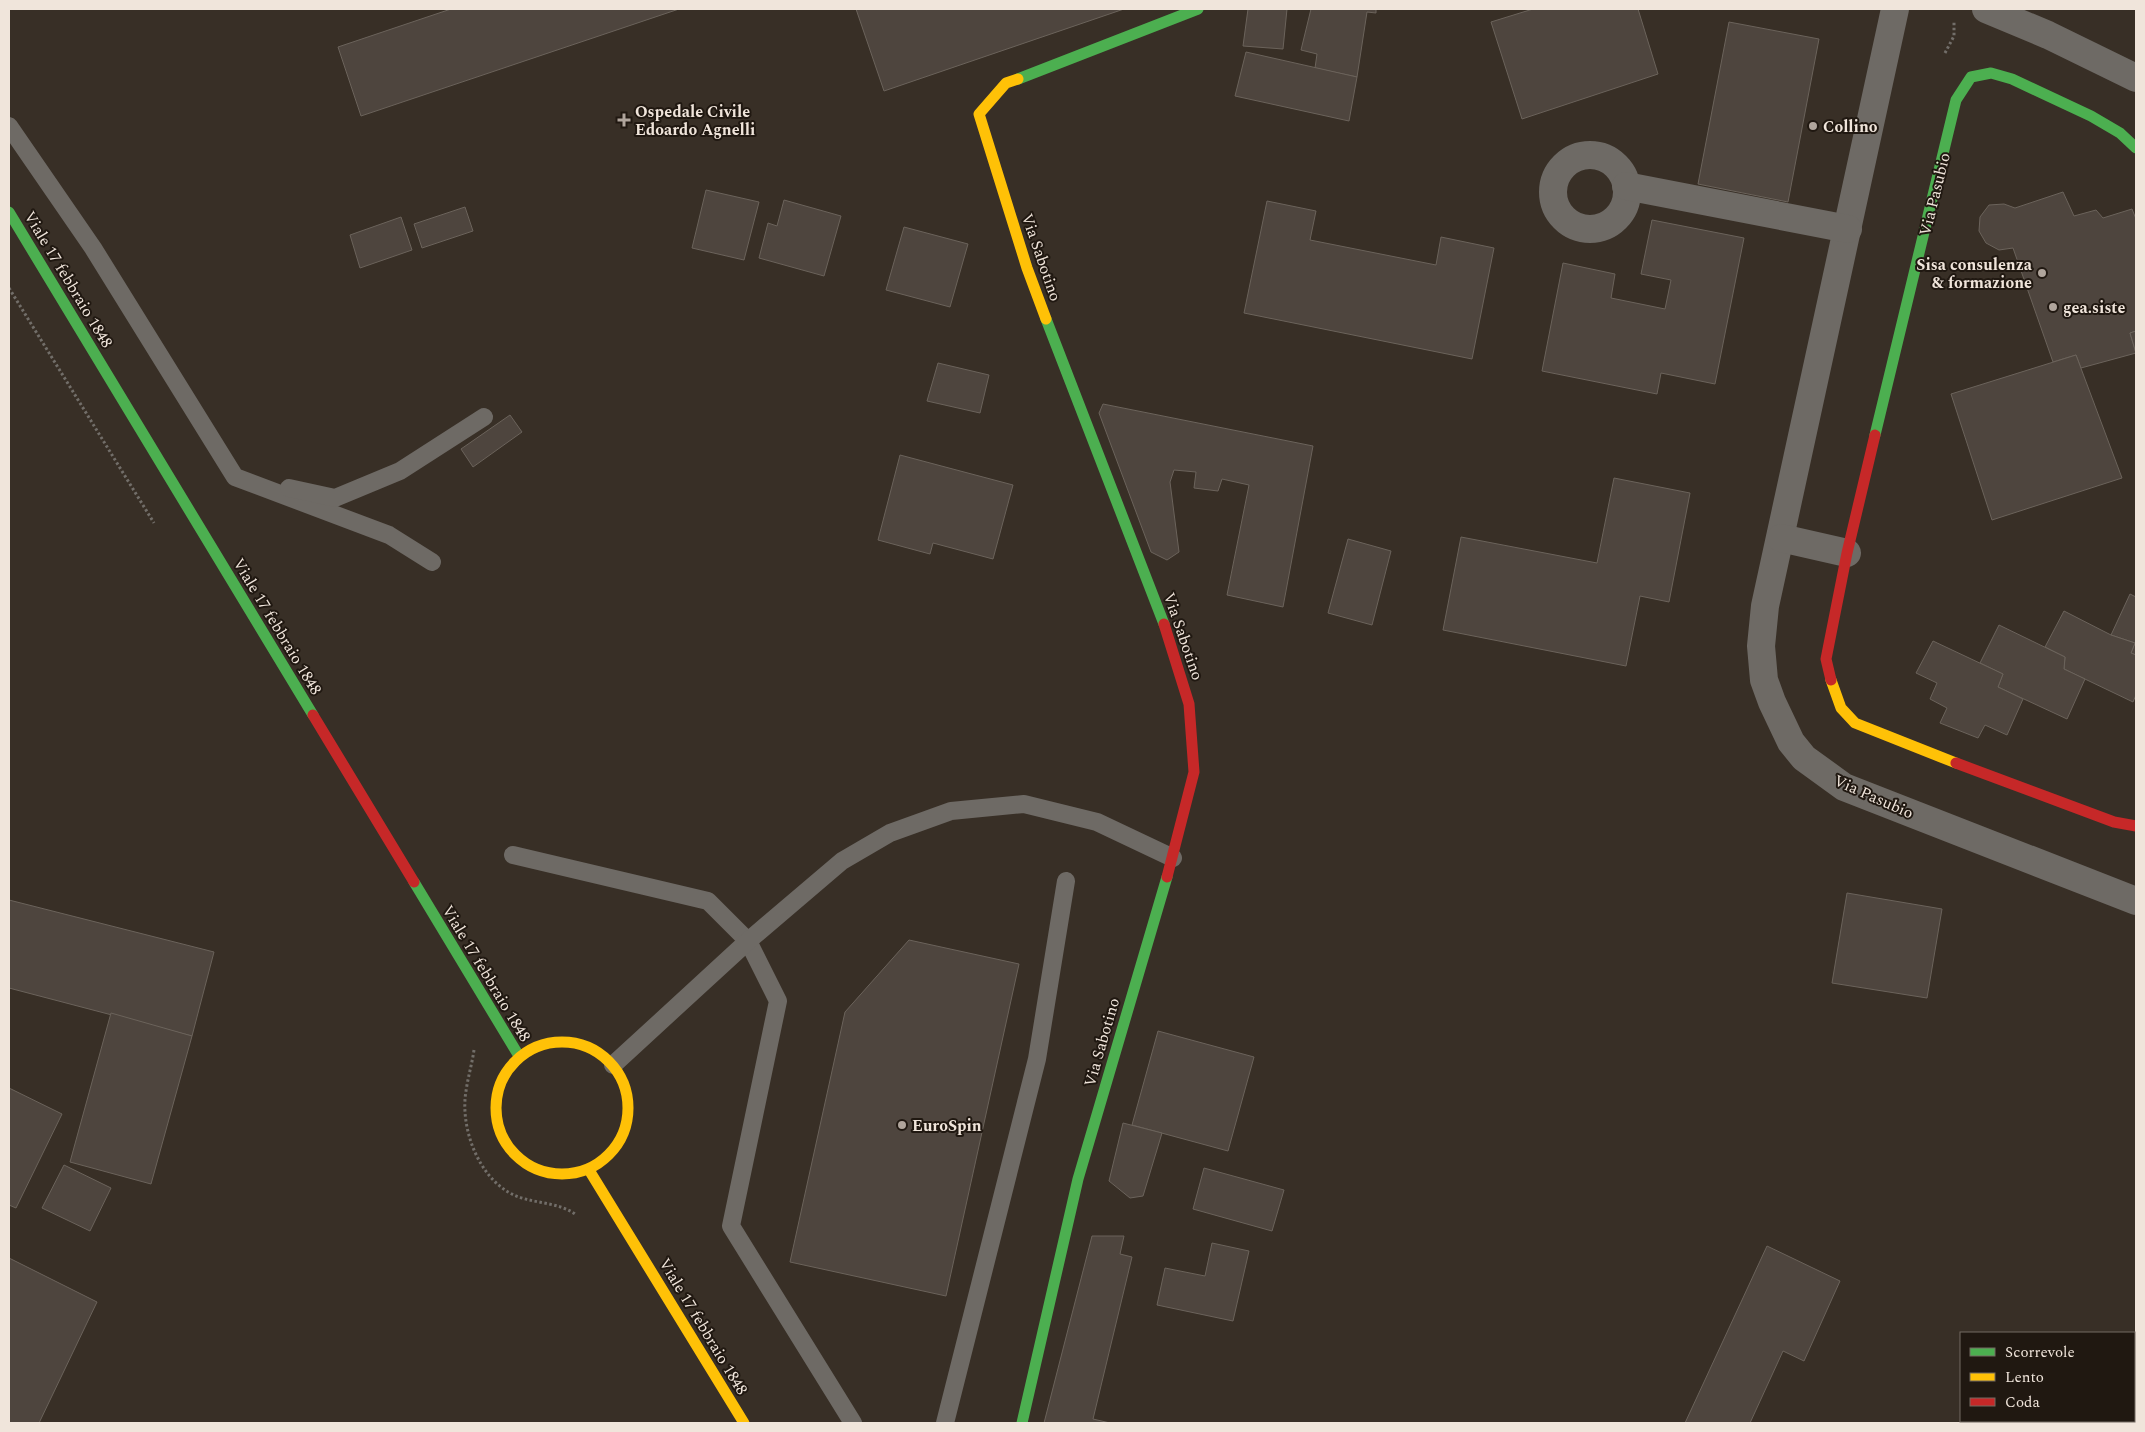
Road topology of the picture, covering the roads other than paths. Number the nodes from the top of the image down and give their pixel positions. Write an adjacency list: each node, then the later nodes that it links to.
1 (1198, 9): 17 (street, Via Sabotino)
2 (1895, 9): 9 (street, Via Pasubio)
3 (1986, 9): 4 (street)
4 (2136, 78)
5 (9, 126): 11 (lane)
6 (2136, 148): 13 (street, Via Pasubio)
7 (1626, 186): 9 (street)
8 (9, 212): 21 (street, Viale 17 febbraio 1848)
9 (1848, 230): 12 (street, Via Pasubio)
10 (484, 417): 11 (lane)
11 (235, 477): 14 (lane)
12 (1781, 538): 13 (street); 19 (street, Via Pasubio)
13 (1847, 553): 15 (street, Via Pasubio)
14 (432, 562)
15 (2136, 826)
16 (513, 854): 20 (lane)
17 (1173, 858): 20 (lane); 27 (street, Via Sabotino)
18 (1066, 881): 26 (lane)
19 (2136, 901)
20 (748, 941): 22 (lane); 25 (lane)
21 (519, 1056): 22 (street, Viale 17 febbraio 1848); 23 (street, Viale 17 febbraio 1848)
22 (613, 1065): 23 (street, Viale 17 febbraio 1848)
23 (589, 1170): 24 (street, Viale 17 febbraio 1848)
24 (744, 1423)
25 (853, 1423)
26 (945, 1423)
27 (1022, 1423)

